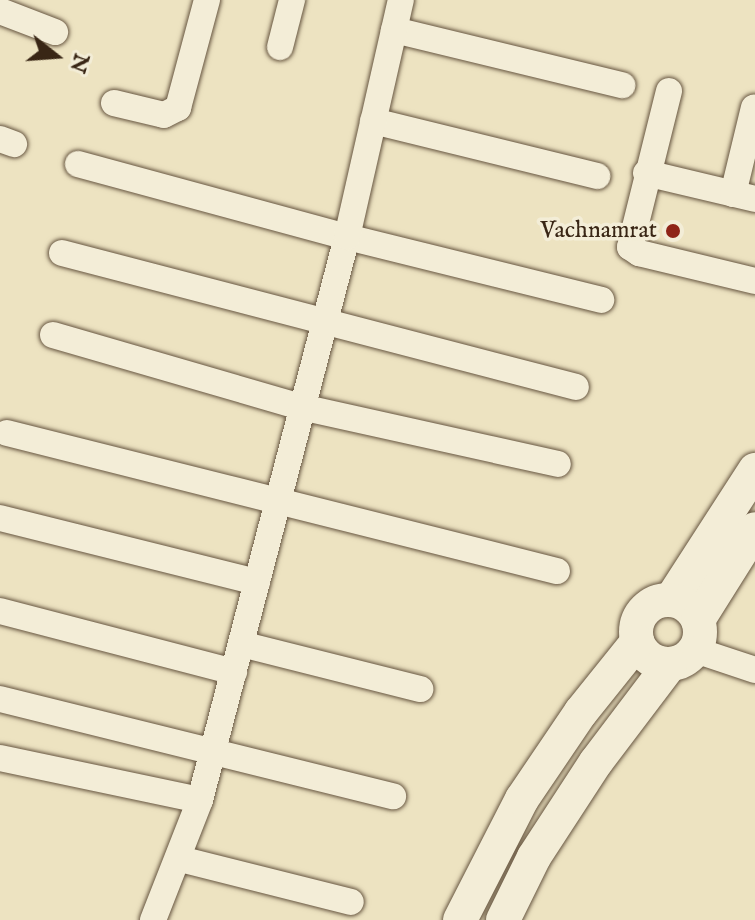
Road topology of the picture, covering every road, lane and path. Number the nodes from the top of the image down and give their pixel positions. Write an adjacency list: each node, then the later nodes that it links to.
1 (292, 0): 7 (street)
2 (401, 0): 5 (street)
3 (198, 2): 10 (street)
4 (0, 11): 6 (street)
5 (394, 30): 8 (street); 12 (street)
6 (55, 32)
7 (280, 47)
8 (622, 85)
9 (669, 91): 14 (street)
10 (114, 103)
11 (754, 107): 16 (street)
12 (373, 121): 15 (street); 17 (street)
13 (78, 164): 17 (street)
14 (646, 173): 16 (street); 19 (street)
15 (597, 176)
16 (744, 197)
17 (347, 237): 20 (street); 21 (street)
18 (62, 253): 21 (street)
19 (755, 281)
20 (601, 300)
21 (324, 322): 23 (street); 24 (street)
22 (53, 335): 24 (street)
23 (576, 387)
24 (301, 407): 26 (street); 28 (street)
25 (7, 433): 28 (street)
26 (558, 464)
27 (755, 470): 34 (street)
28 (278, 501): 31 (street); 32 (street)
29 (0, 518): 32 (street)
30 (755, 529): 34 (street)
31 (557, 571)
32 (257, 582): 36 (street)
33 (0, 611): 38 (street)
34 (683, 634): 35 (street); 35 (street); 37 (street); 49 (street)
35 (637, 642): 48 (street)
36 (241, 644): 38 (street); 39 (street)
37 (755, 670)
38 (234, 672): 41 (street)
39 (420, 689)
40 (0, 699): 41 (street)
41 (213, 750): 43 (street); 44 (street)
42 (0, 758): 44 (street)
43 (393, 796)
44 (200, 800): 45 (street)
45 (180, 859): 46 (street); 47 (street)
46 (351, 902)
47 (153, 920)
48 (460, 920)
49 (503, 920)

